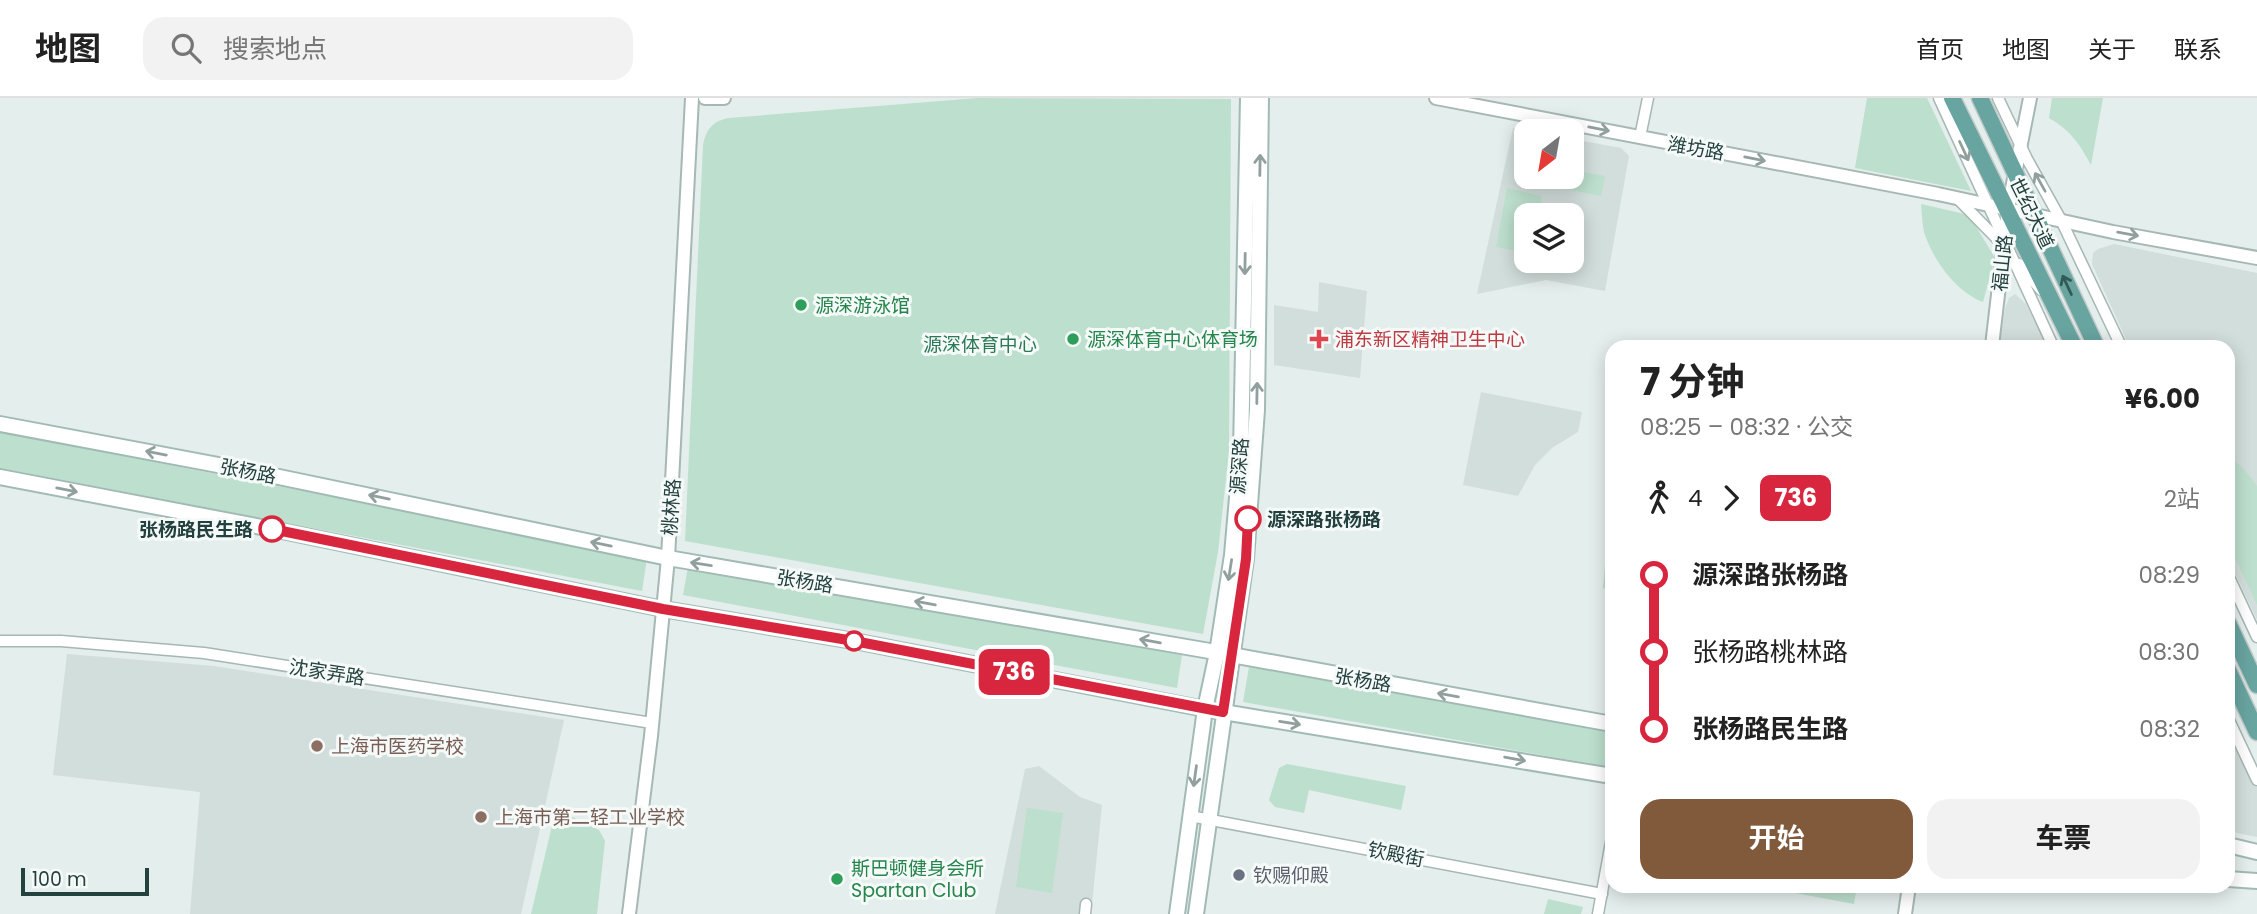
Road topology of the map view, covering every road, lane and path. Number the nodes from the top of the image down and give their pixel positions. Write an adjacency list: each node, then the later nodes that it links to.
1 (692, 98): 33 (street, 桃林路)
2 (705, 98): 3 (street)
3 (723, 98)
4 (1248, 98): 39 (main road, 源深路, one-way to 39)
5 (1261, 98): 39 (main road, 源深路, one-way to 5)
6 (1436, 98): 13 (street, 潍坊路, one-way to 13)
7 (1648, 98): 13 (street)
8 (1939, 98): 17 (street, one-way to 17)
9 (1952, 98): 18 (main road, 世纪大道)
10 (1980, 98): 15 (main road, 世纪大道)
11 (1998, 98): 14 (street)
12 (2030, 98): 14 (street, 福山路)
13 (1640, 137): 16 (street, 潍坊路, one-way to 16)
14 (2020, 143): 15 (street, 福山路); 20 (street, one-way to 14)
15 (2014, 170): 18 (street, 福山路); 19 (main road, 世纪大道)
16 (1956, 198): 17 (street, 潍坊路); 21 (street)
17 (1990, 205): 18 (street, 潍坊路); 21 (street)
18 (2008, 209): 19 (street, 潍坊路); 21 (street, 福山路); 25 (main road, 世纪大道)
19 (2034, 215): 20 (street, 潍坊路); 29 (main road, 世纪大道, one-way to 19)
20 (2062, 220): 22 (street, 潍坊路, one-way to 22); 30 (street)
21 (2006, 247): 23 (street, 福山路); 24 (street); 25 (street)
22 (2257, 258)
23 (2001, 277): 24 (street); 26 (street, 福山路)
24 (2022, 280): 27 (street)
25 (2056, 308): 28 (main road, 世纪大道)
26 (1993, 340)
27 (2050, 340)
28 (2071, 340)
29 (2093, 340)
30 (2118, 340)
31 (0, 424): 33 (main road, 张杨路, one-way to 31)
32 (0, 477): 35 (main road, one-way to 35)
33 (668, 558): 35 (street, 桃林路); 39 (main road, 张杨路, one-way to 33)
34 (2235, 590): 36 (street)
35 (663, 609): 42 (main road); 44 (street, 桃林路)
36 (2257, 637)
37 (2235, 638): 41 (main road)
38 (0, 641): 44 (street, 沈家弄路)
39 (1224, 654): 42 (main road, 源深路); 43 (main road, 源深路); 45 (main road, 张杨路, one-way to 39)
40 (2235, 685): 46 (main road)
41 (2257, 685)
42 (1205, 709): 43 (main road); 50 (main road, 源深路, one-way to 50)
43 (1223, 712): 48 (main road, one-way to 48); 51 (main road, 源深路)
44 (652, 723): 61 (street, 桃林路)
45 (1605, 723)
46 (2257, 732)
47 (2235, 733): 49 (street)
48 (1605, 775)
49 (2257, 780)
50 (1190, 816): 51 (street, 钦殿街); 62 (main road, 源深路)
51 (1208, 819): 60 (street, 钦殿街); 63 (main road, 源深路)
52 (2235, 847): 53 (main road)
53 (2257, 852)
54 (1605, 877): 60 (street)
55 (2235, 880): 56 (main road)
56 (2257, 881)
57 (2235, 883): 58 (main road)
58 (2257, 892)
59 (1908, 893): 65 (street)
60 (1602, 894): 64 (street)
61 (629, 914)
62 (1177, 914)
63 (1196, 914)
64 (1598, 914)
65 (1905, 914)

